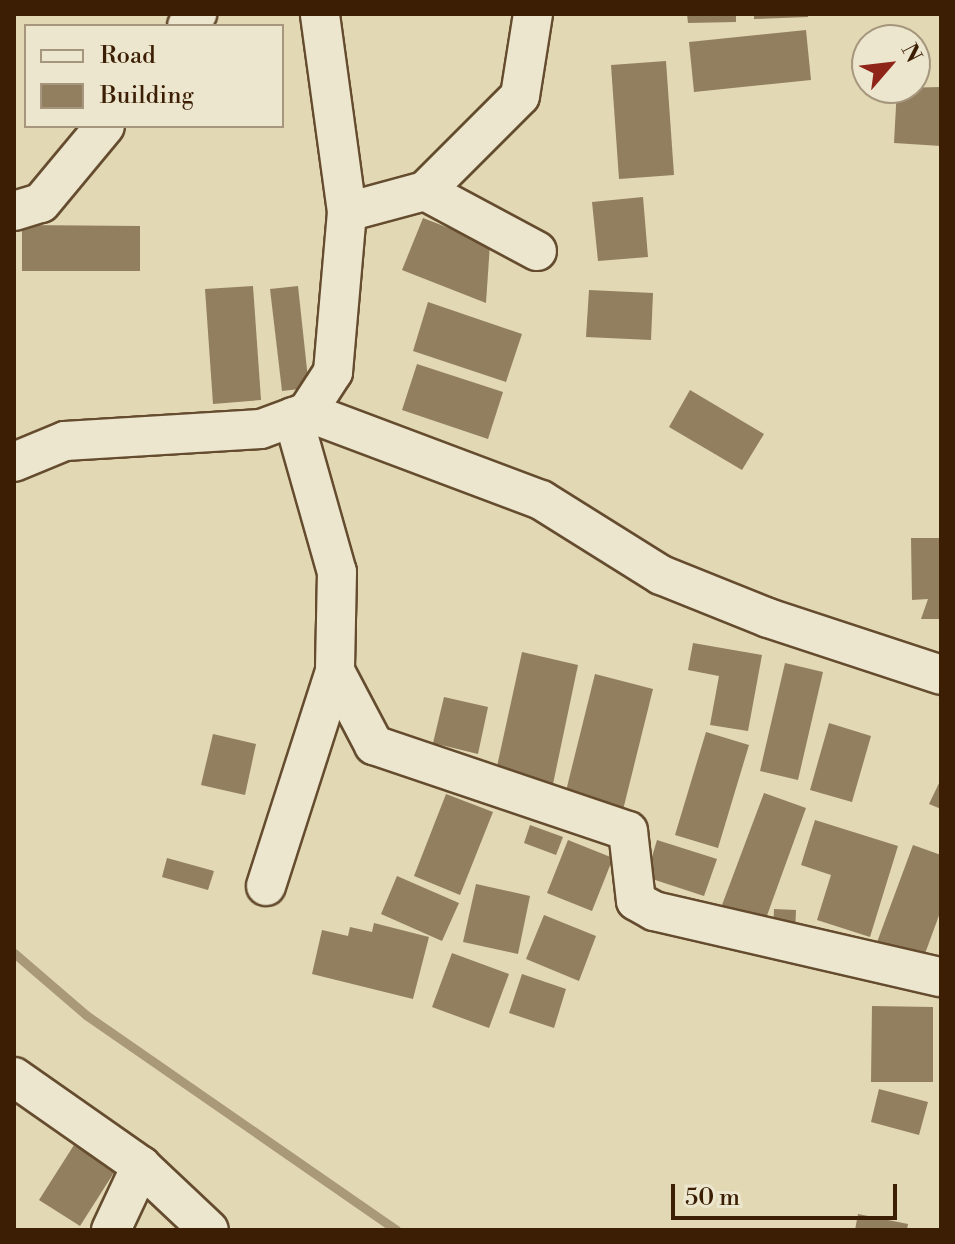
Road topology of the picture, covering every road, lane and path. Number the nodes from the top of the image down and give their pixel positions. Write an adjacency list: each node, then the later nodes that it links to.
1 (320, 14): 6 (street)
2 (533, 14): 4 (street)
3 (103, 128): 5 (street)
4 (425, 191): 6 (street); 7 (street)
5 (14, 211)
6 (347, 212): 8 (street)
7 (537, 251)
8 (300, 414): 9 (street); 10 (street); 11 (street)
9 (14, 462)
10 (335, 671): 12 (street); 13 (street)
11 (941, 675)
12 (266, 886)
13 (941, 977)
14 (14, 1077): 15 (street)
15 (141, 1166): 16 (street); 17 (street)
16 (111, 1230)
17 (209, 1230)

